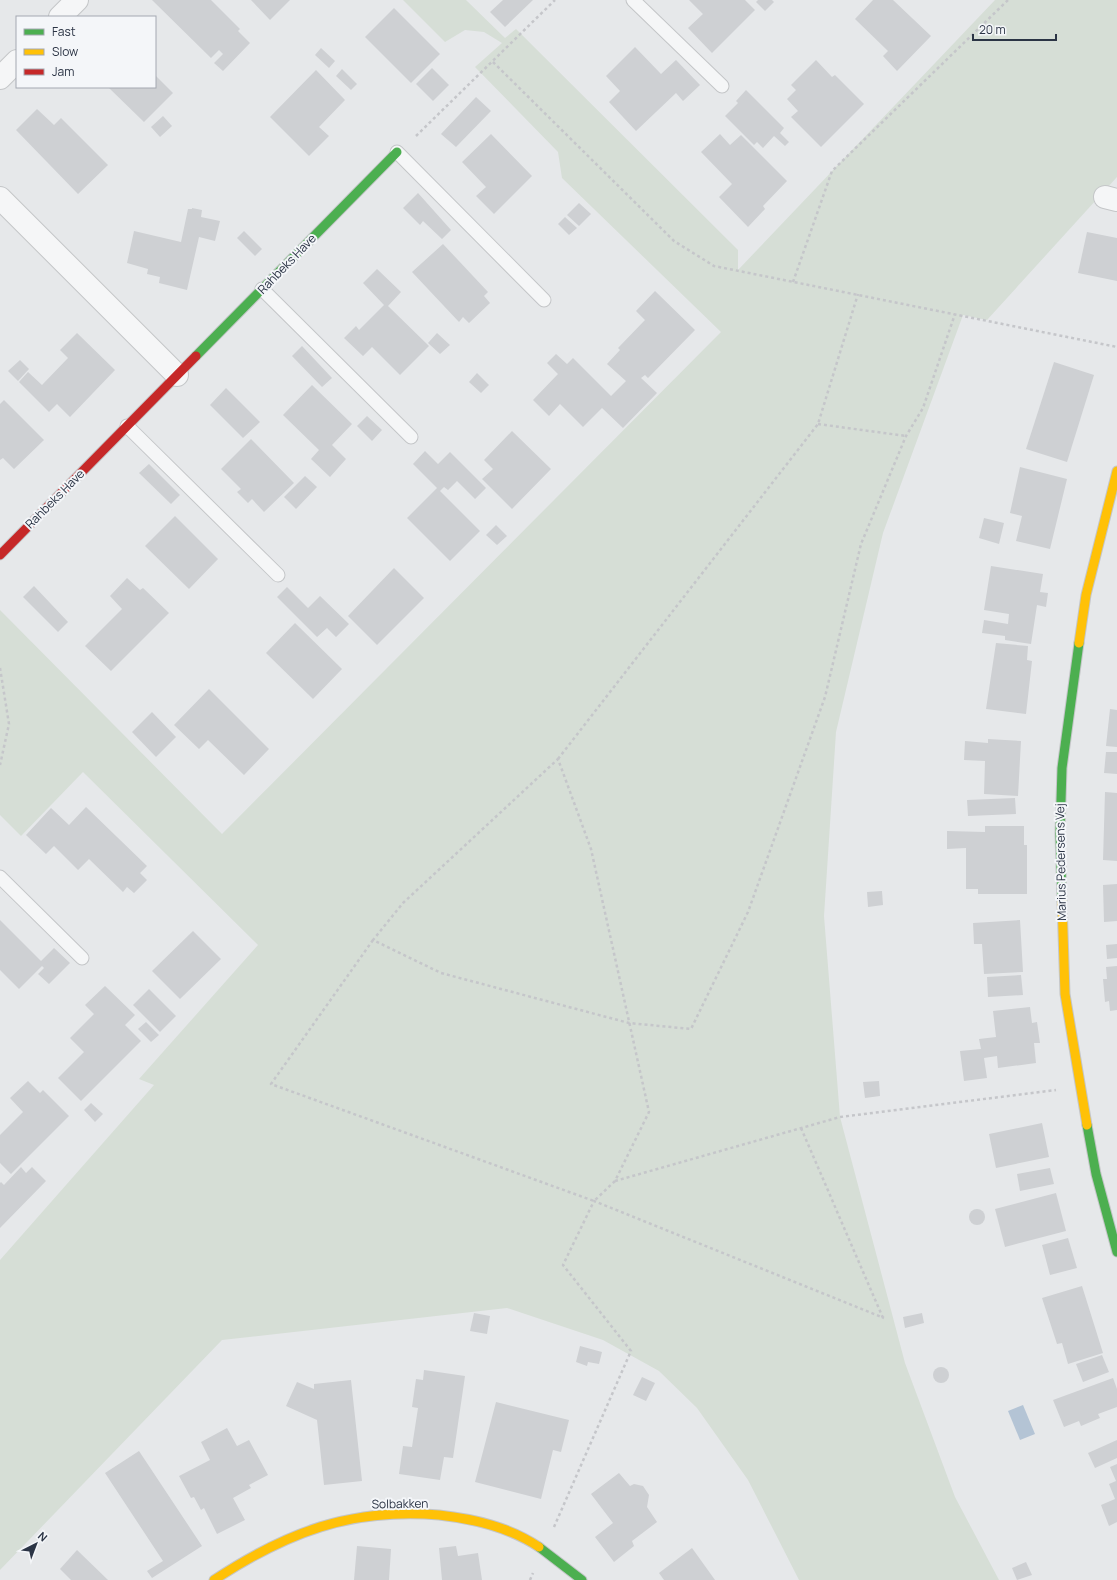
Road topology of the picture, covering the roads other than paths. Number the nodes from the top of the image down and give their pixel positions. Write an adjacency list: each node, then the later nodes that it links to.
1 (77, 0): 3 (street)
2 (633, 0): 6 (lane)
3 (61, 16)
4 (16, 62): 5 (street)
5 (0, 78)
6 (722, 86)
7 (397, 152): 9 (street, Rahbeks Have); 10 (lane)
8 (0, 198): 11 (street)
9 (262, 289): 11 (street, Rahbeks Have); 13 (lane)
10 (544, 300)
11 (177, 375): 12 (street, Rahbeks Have)
12 (127, 426): 15 (street, Rahbeks Have); 16 (lane)
13 (411, 437)
14 (1117, 471): 19 (street, Marius Pedersens Vej)
15 (0, 555)
16 (278, 575)
17 (0, 877): 18 (lane)
18 (82, 958)
19 (1117, 1252)
20 (214, 1580): 21 (street, Solbakken)
21 (582, 1580)

